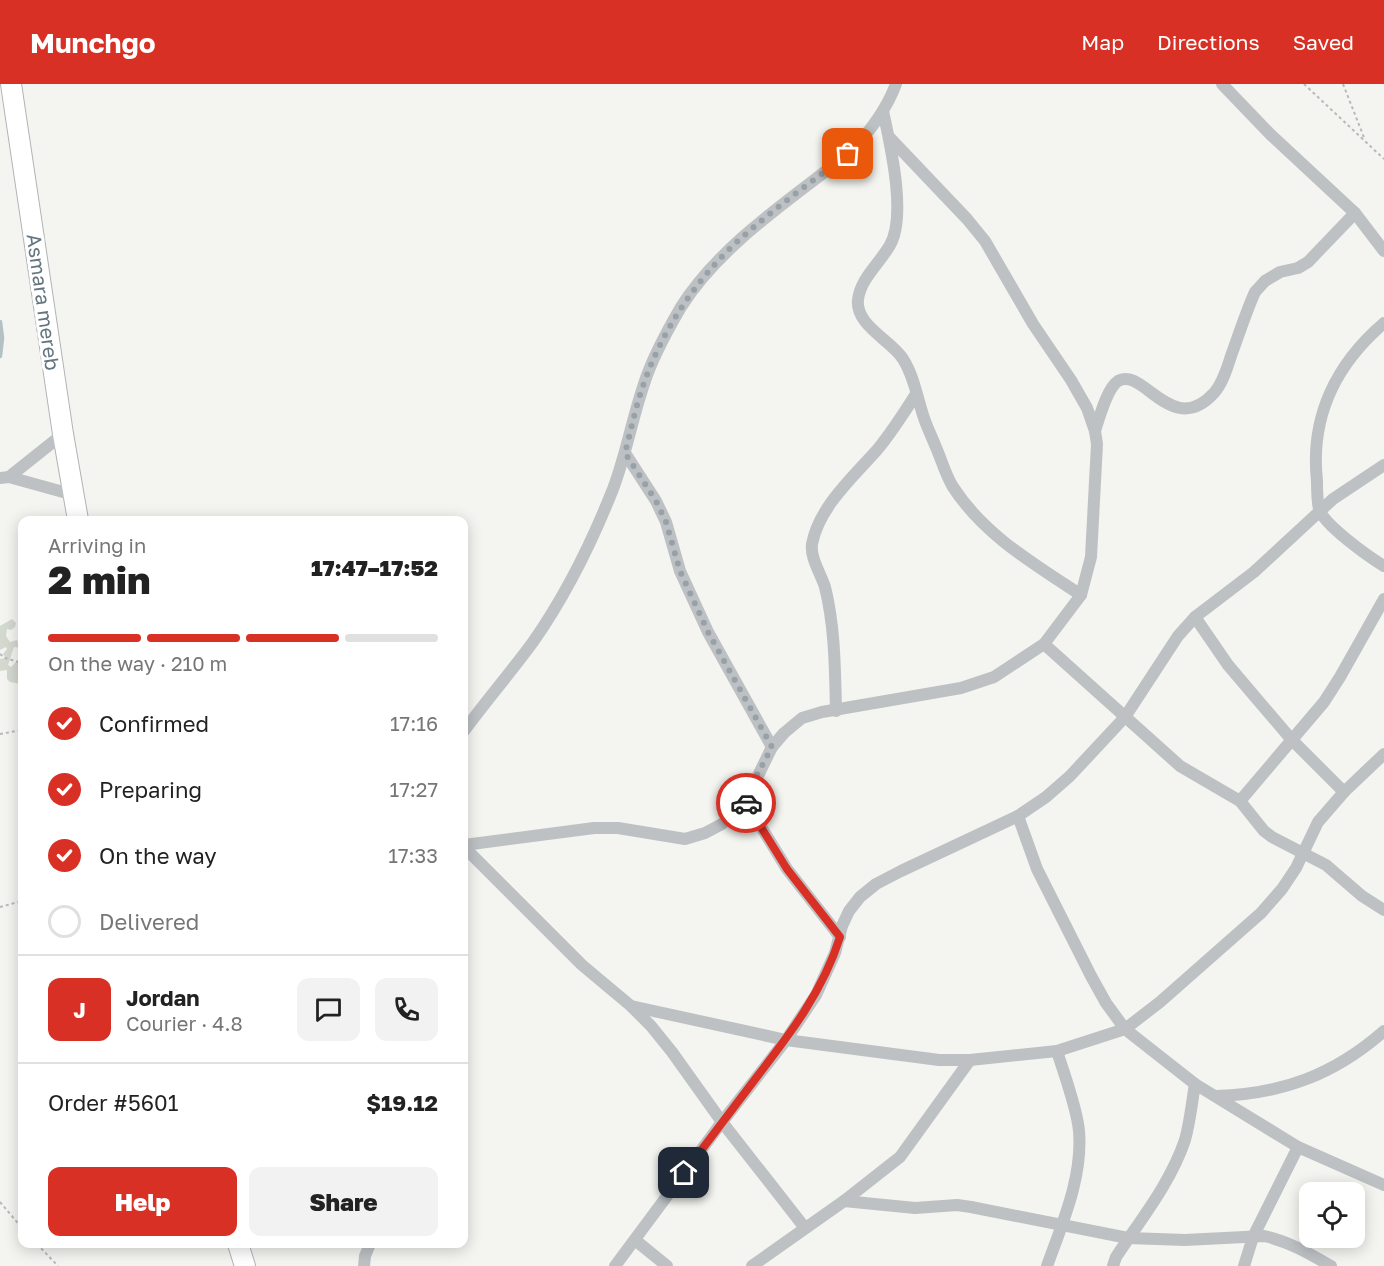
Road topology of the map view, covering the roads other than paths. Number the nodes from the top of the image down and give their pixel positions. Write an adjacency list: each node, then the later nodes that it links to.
1 (11, 84): 11 (highway, Asmara mereb)
2 (896, 84): 4 (street)
3 (1222, 84): 6 (street)
4 (883, 111): 5 (street); 12 (street)
5 (889, 137): 9 (street); 10 (street)
6 (1355, 213): 7 (street); 10 (street)
7 (1384, 251)
8 (1384, 323): 16 (street)
9 (916, 394): 19 (street); 23 (street)
10 (1095, 431): 19 (street)
11 (63, 434): 14 (street); 15 (highway, Asmara mereb)
12 (625, 453): 25 (street); 27 (street)
13 (1384, 465): 16 (street)
14 (5, 478): 15 (street)
15 (74, 495): 17 (highway, Asmara mereb)
16 (1319, 510): 18 (street); 21 (street)
17 (77, 516)
18 (1384, 566)
19 (1081, 595): 22 (street)
20 (1384, 599): 26 (street)
21 (1195, 616): 24 (street); 26 (street)
22 (1044, 644): 23 (street); 24 (street)
23 (836, 711): 27 (street)
24 (1125, 717): 31 (street); 32 (street)
25 (468, 726)
26 (1291, 739): 29 (street); 31 (street)
27 (772, 747): 30 (street)
28 (1384, 754): 29 (street)
29 (1344, 792): 35 (street)
30 (744, 799): 33 (street); 37 (street)
31 (1240, 801): 35 (street)
32 (1018, 816): 37 (street); 39 (street)
33 (468, 845)
34 (468, 850): 38 (street)
35 (1303, 852): 36 (street); 39 (street)
36 (1384, 910)
37 (840, 937): 41 (street)
38 (632, 1006): 41 (street); 46 (street)
39 (1125, 1029): 42 (street); 44 (street)
40 (1384, 1032): 45 (street)
41 (786, 1040): 43 (street); 46 (street)
42 (1057, 1051): 43 (street); 50 (street)
43 (970, 1060): 49 (street)
44 (1195, 1084): 45 (street); 53 (street)
45 (1215, 1096): 47 (street)
46 (722, 1122): 51 (street); 54 (street)
47 (1298, 1147): 48 (street); 52 (street)
48 (1384, 1185)
49 (844, 1201): 50 (street); 51 (street)
50 (1062, 1224): 53 (street); 62 (street)
51 (805, 1228): 61 (street)
52 (1253, 1237): 53 (street); 64 (street); 65 (street)
53 (1128, 1238): 63 (street)
54 (634, 1240): 59 (street); 60 (street)
55 (239, 1248): 57 (highway)
56 (368, 1248): 58 (street)
57 (245, 1266)
58 (364, 1266)
59 (615, 1266)
60 (667, 1266)
61 (752, 1266)
62 (1047, 1266)
63 (1113, 1266)
64 (1244, 1266)
65 (1331, 1266)

